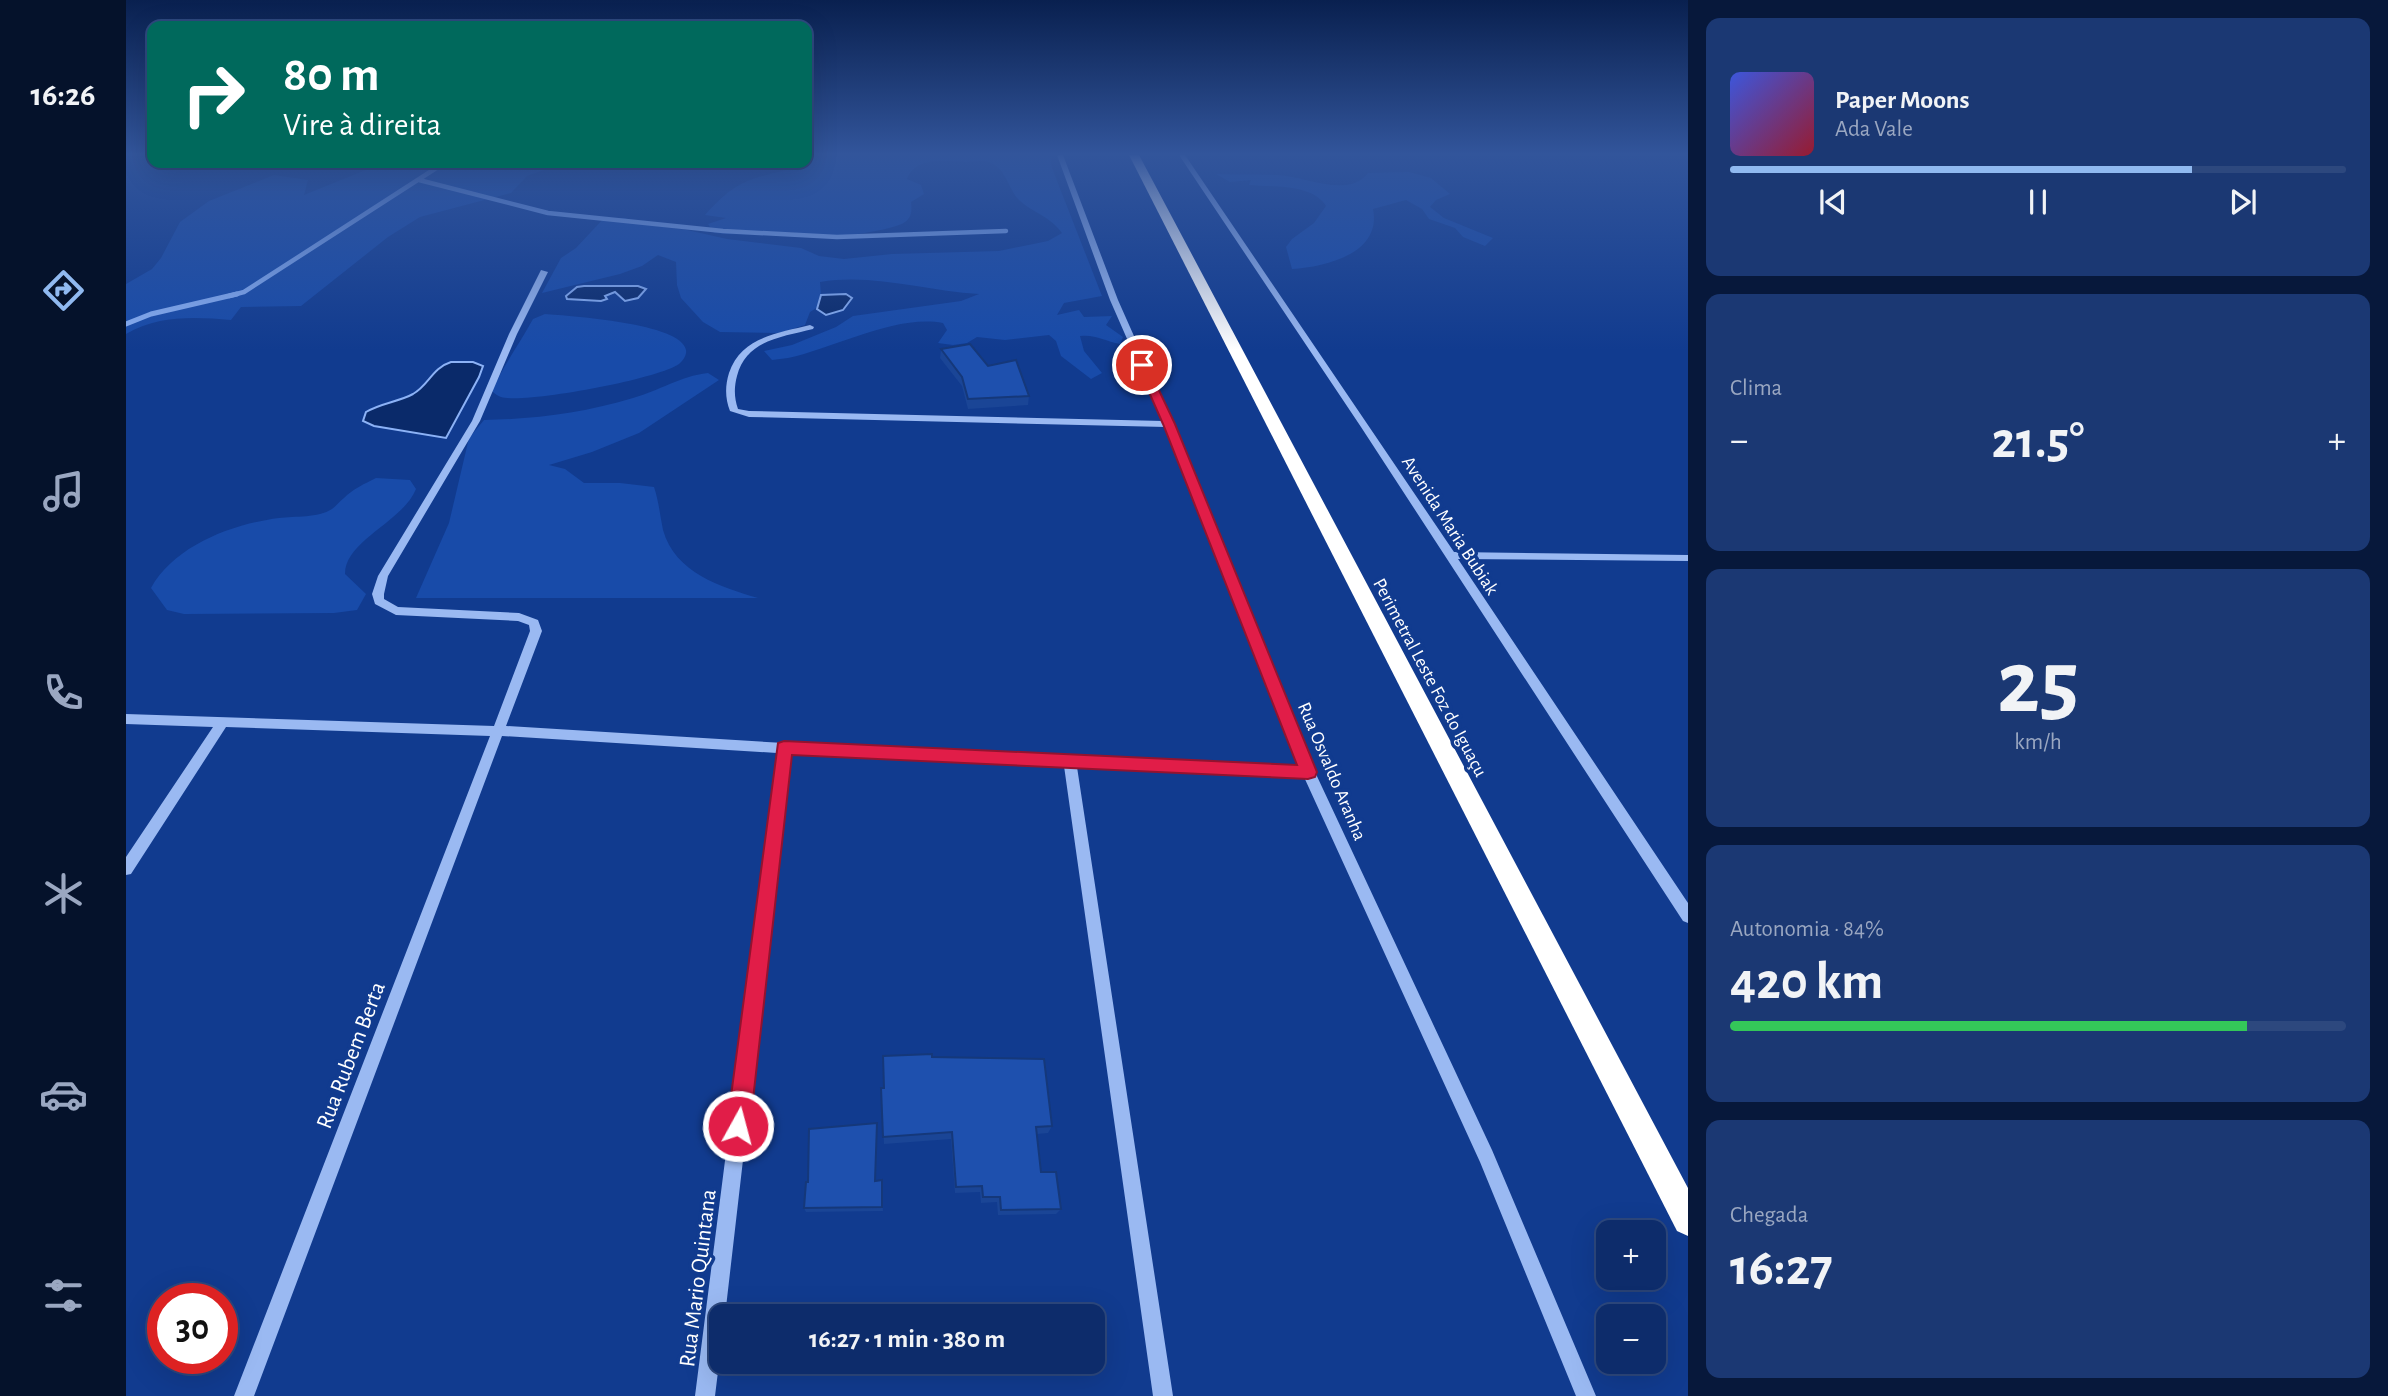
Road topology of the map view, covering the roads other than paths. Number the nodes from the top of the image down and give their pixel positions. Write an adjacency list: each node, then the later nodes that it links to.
1 (1084, 220): 6 (street, Rua Osvaldo Aranha)
2 (1168, 220): 17 (highway, Perimetral Leste Foz do Iguaçu)
3 (1226, 220): 7 (street, Avenida Maria Bubiak)
4 (544, 272): 11 (street, Rua Rubem Berta)
5 (810, 327): 6 (street)
6 (1169, 424): 14 (street, Rua Osvaldo Aranha)
7 (1450, 555): 8 (street); 16 (street, Avenida Maria Bubiak)
8 (1688, 558)
9 (126, 719): 10 (street)
10 (222, 723): 11 (street); 15 (street)
11 (498, 731): 12 (street); 18 (street, Rua Rubem Berta)
12 (784, 748): 13 (street); 19 (street, Rua Mario Quintana)
13 (1070, 762): 14 (street); 20 (street)
14 (1308, 772): 21 (street, Rua Osvaldo Aranha)
15 (126, 869)
16 (1688, 916)
17 (1688, 1220)
18 (244, 1396)
19 (705, 1396)
20 (1163, 1396)
21 (1586, 1396)

